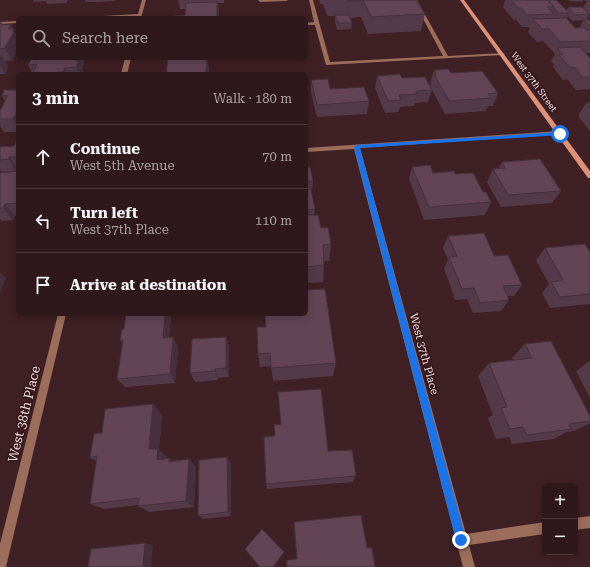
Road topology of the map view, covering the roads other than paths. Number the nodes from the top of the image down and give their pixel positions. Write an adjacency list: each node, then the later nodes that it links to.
1 (144, 0): 7 (street)
2 (260, 0): 3 (street)
3 (286, 0)
4 (311, 0): 10 (street)
5 (415, 0): 13 (street)
6 (462, 0): 12 (street, West 37th Street)
7 (140, 16)
8 (16, 22): 9 (street)
9 (0, 23)
10 (317, 23): 11 (street); 13 (street)
11 (308, 24)
12 (503, 54): 13 (street); 16 (street, West 37th Street)
13 (446, 57)
14 (128, 60): 15 (street)
15 (124, 72)
16 (560, 134): 17 (street); 19 (street, West 37th Street)
17 (357, 147): 18 (street); 24 (street, West 37th Place)
18 (308, 150)
19 (590, 176)
20 (62, 316): 25 (street, West 38th Place)
21 (590, 522): 22 (street)
22 (578, 524)
23 (542, 528): 24 (street)
24 (461, 540): 26 (street, West 37th Place)
25 (0, 566)
26 (468, 567)

